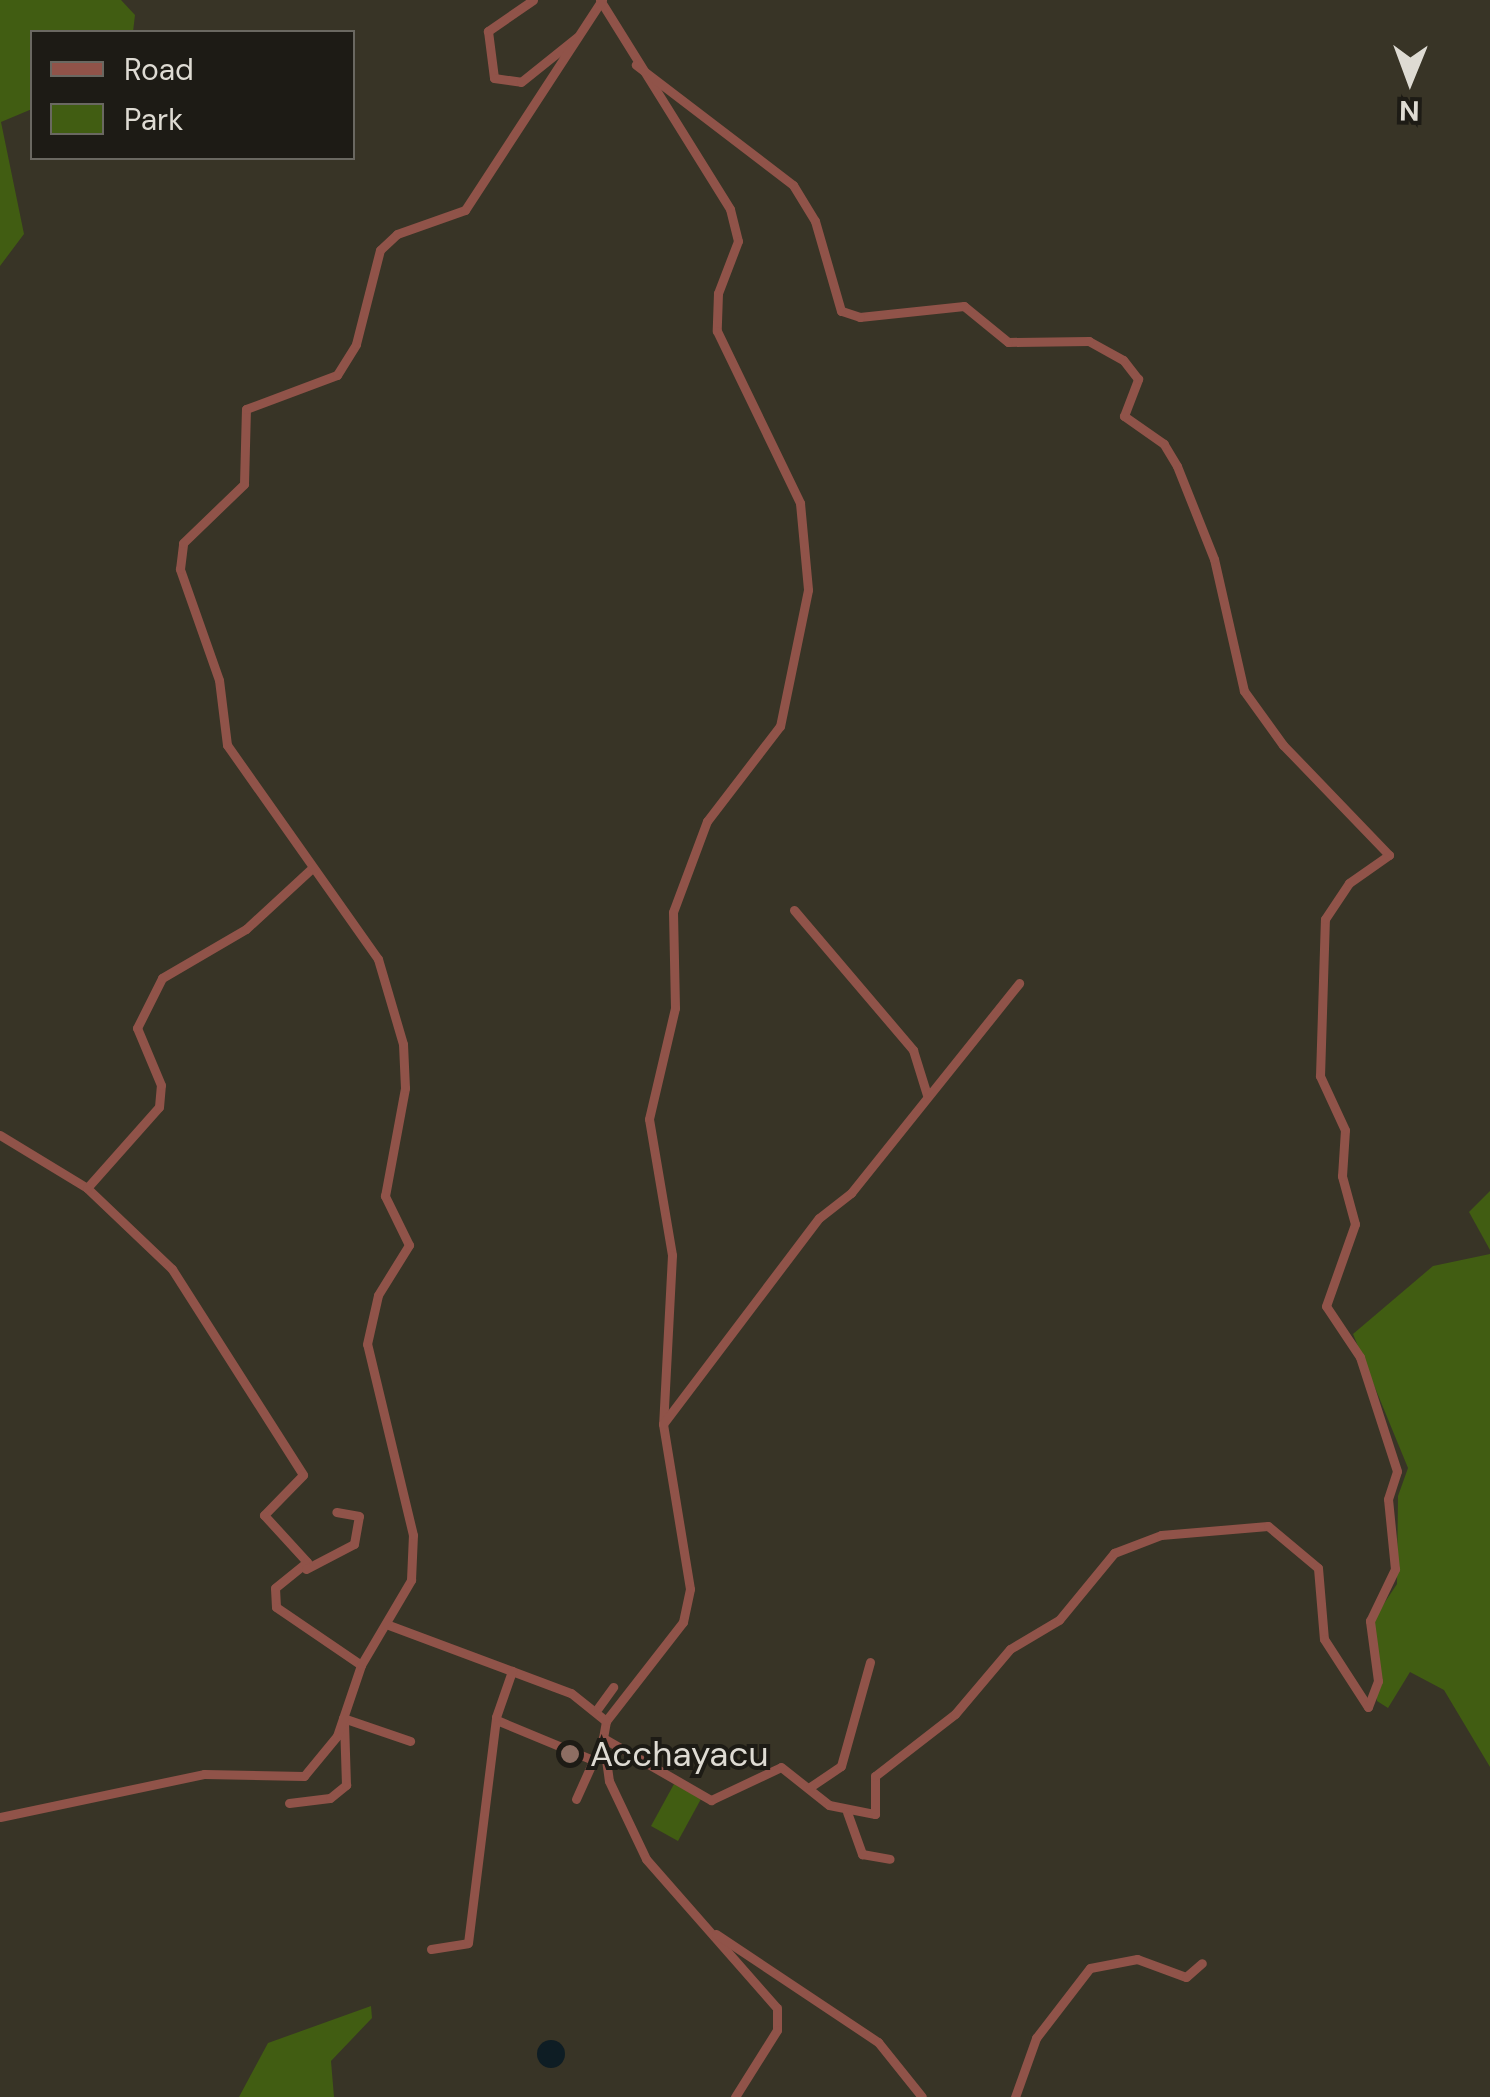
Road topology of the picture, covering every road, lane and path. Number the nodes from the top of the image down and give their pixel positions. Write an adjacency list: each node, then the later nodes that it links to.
1 (533, 0): 3 (street)
2 (600, 1): 3 (street); 4 (street)
3 (580, 36): 5 (street)
4 (636, 65): 11 (street); 30 (street)
5 (311, 869): 10 (street); 14 (street)
6 (794, 910): 8 (street)
7 (1019, 983): 8 (street)
8 (927, 1095): 11 (street)
9 (0, 1135): 10 (street)
10 (87, 1188): 13 (street)
11 (664, 1424): 22 (street)
12 (336, 1512): 13 (street)
13 (306, 1570): 16 (street)
14 (386, 1624): 16 (street); 17 (street)
15 (870, 1662): 27 (street)
16 (361, 1665): 20 (street)
17 (512, 1671): 19 (street); 34 (street)
18 (614, 1687): 19 (street)
19 (598, 1708): 22 (street)
20 (344, 1718): 24 (street); 29 (street); 31 (street)
21 (499, 1721): 26 (street)
22 (606, 1721): 23 (street)
23 (603, 1738): 25 (street); 27 (street)
24 (410, 1741)
25 (604, 1751): 26 (street); 33 (street)
26 (593, 1760): 28 (street)
27 (810, 1787): 30 (street)
28 (576, 1799)
29 (289, 1804)
30 (847, 1812): 32 (street)
31 (0, 1817)
32 (890, 1860)
33 (714, 1933): 36 (street); 37 (street)
34 (431, 1949)
35 (1202, 1963): 38 (street)
36 (735, 2097)
37 (922, 2097)
38 (1015, 2097)

